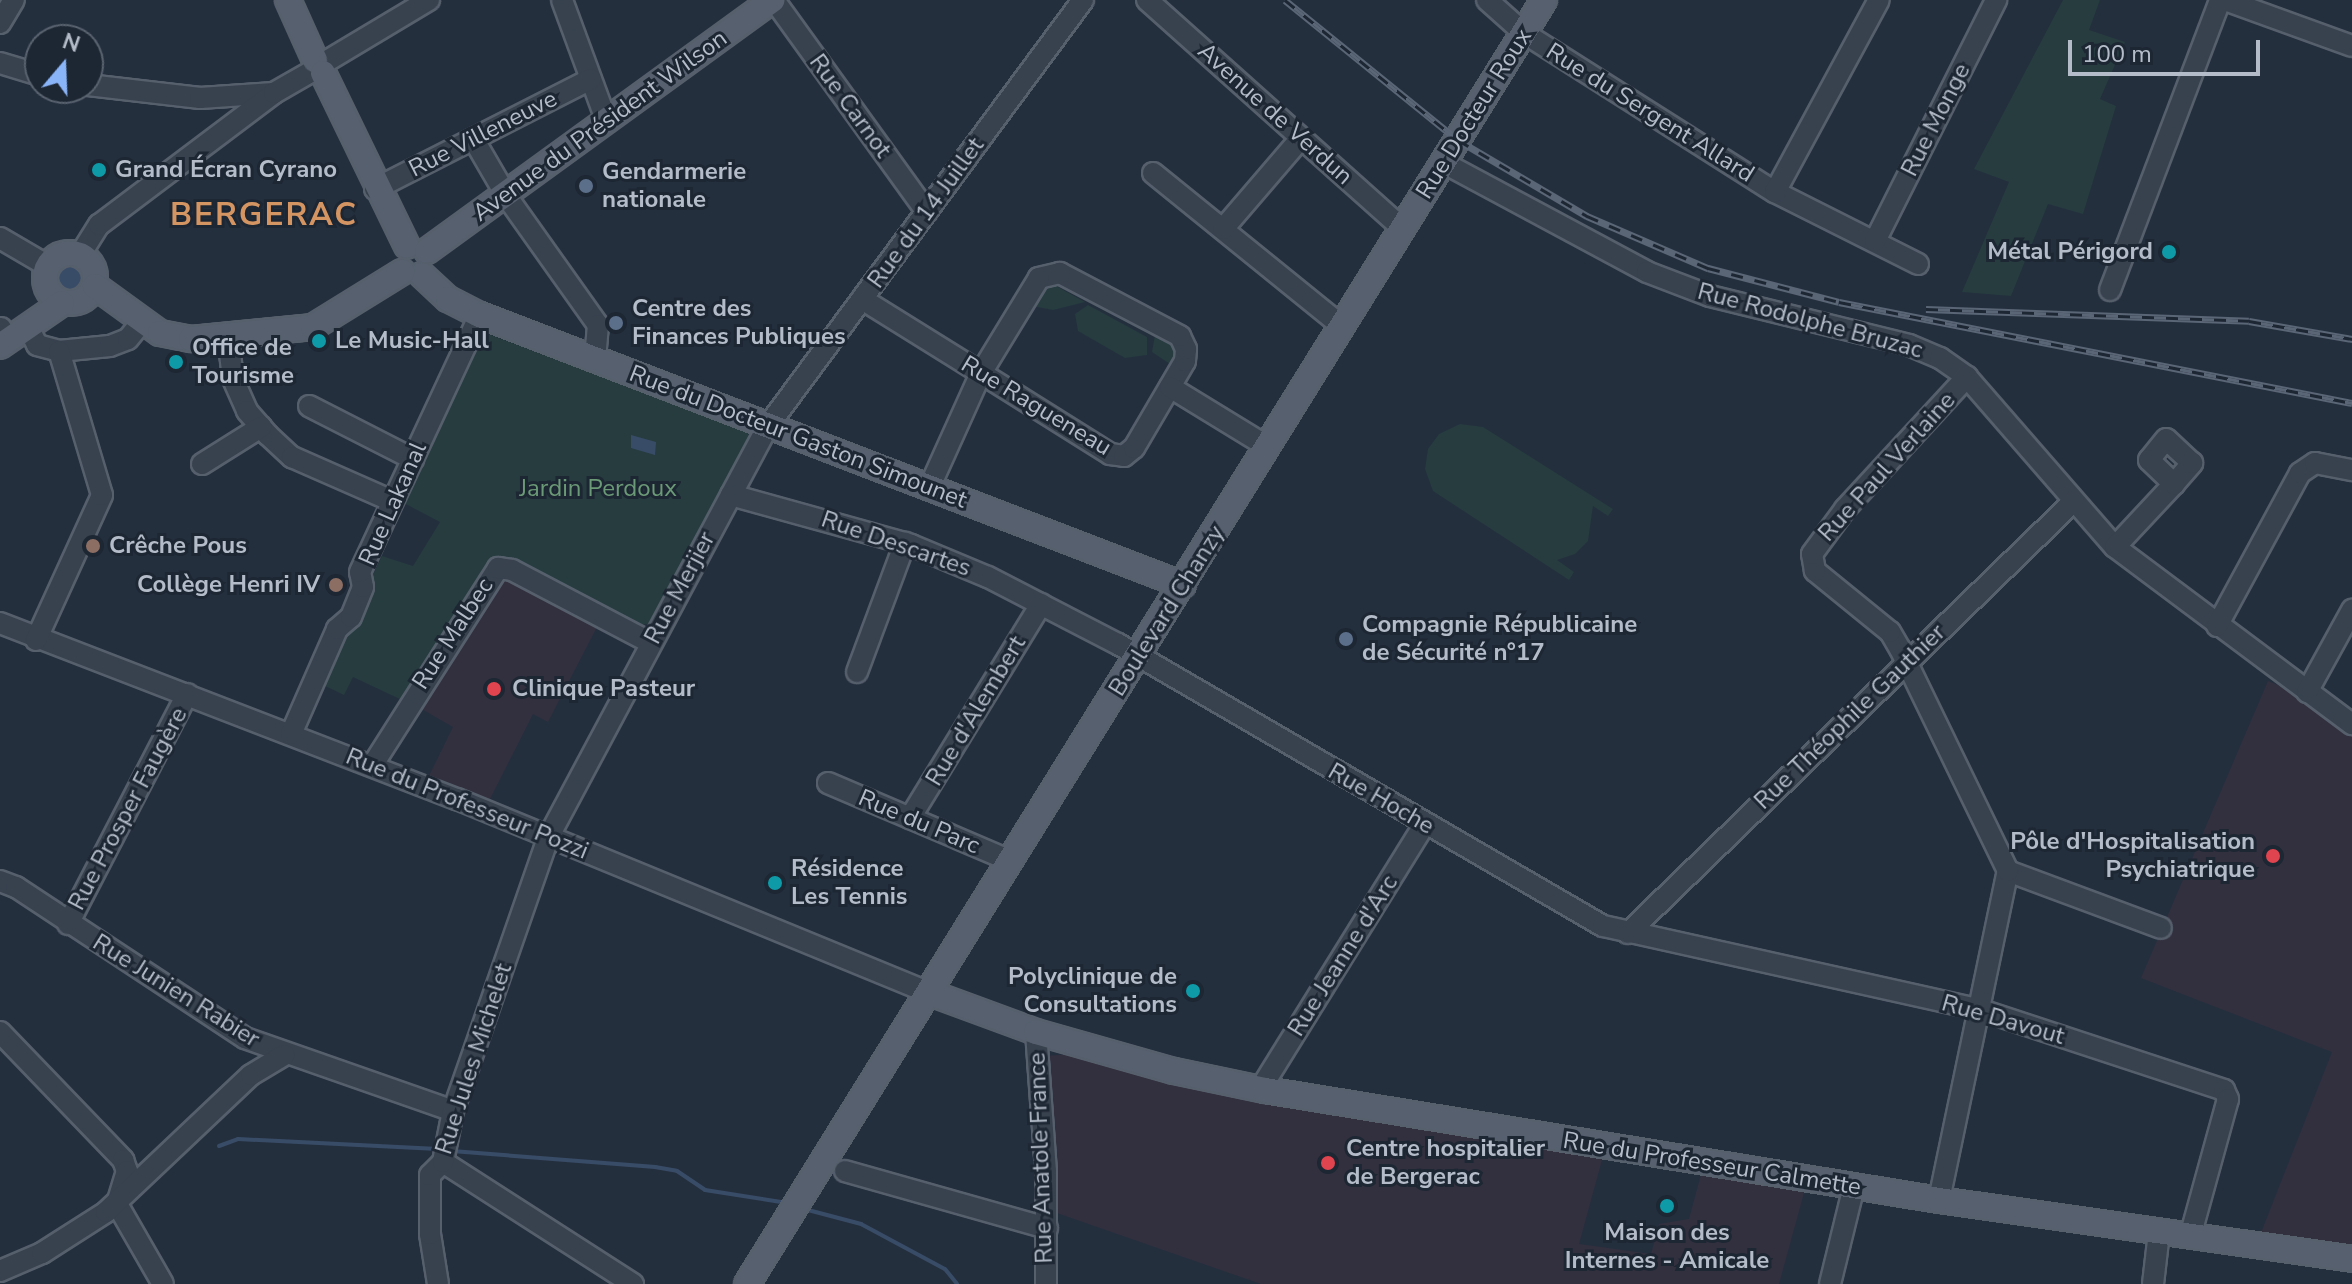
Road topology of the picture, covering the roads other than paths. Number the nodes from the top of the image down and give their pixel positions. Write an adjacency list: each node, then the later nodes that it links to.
1 (14, 0): 13 (street)
2 (288, 0): 17 (main road)
3 (429, 0): 17 (street)
4 (562, 0): 19 (street)
5 (773, 0): 22 (main road, Avenue du Président Wilson); 30 (street, Rue Carnot)
6 (1083, 0): 30 (street, Rue du 14 Juillet)
7 (1147, 0): 23 (street, Avenue de Verdun)
8 (1487, 0): 14 (street, Rue du Sergent Allard)
9 (1544, 0): 14 (main road, Rue Docteur Roux)
10 (1879, 0): 28 (street)
11 (1996, 0): 34 (street, Rue Monge)
12 (2223, 0): 15 (street); 40 (street)
13 (0, 23)
14 (1524, 33): 25 (main road, Rue Docteur Roux); 28 (street, Rue du Sergent Allard)
15 (2352, 46)
16 (0, 63): 18 (street)
17 (320, 66): 21 (street); 27 (main road)
18 (24, 70)
19 (591, 79): 22 (street); 24 (street, Rue Villeneuve)
20 (104, 87): 21 (street)
21 (274, 93): 36 (street)
22 (607, 122): 29 (main road, Avenue du Président Wilson)
23 (1301, 138): 31 (street); 32 (street, Avenue de Verdun)
24 (474, 140): 27 (street, Rue Villeneuve); 29 (street)
25 (1444, 163): 32 (main road, Rue Docteur Roux); 53 (street, Rue Rodolphe Bruzac)
26 (1153, 173): 31 (street)
27 (375, 189): 35 (main road)
28 (1775, 192): 34 (street, Rue du Sergent Allard)
29 (507, 197): 35 (main road, Avenue du Président Wilson); 51 (street)
30 (927, 212): 42 (street, Rue du 14 Juillet)
31 (1223, 229): 45 (street)
32 (1403, 229): 45 (main road, Boulevard Chanzy)
33 (0, 238): 38 (street)
34 (1875, 241): 37 (street, Rue du Sergent Allard)
35 (417, 249): 39 (main road)
36 (80, 255): 38 (main road); 41 (main road)
37 (1918, 264)
38 (48, 266): 41 (main road)
39 (412, 273): 43 (main road, Rue du Docteur Gaston Simounet); 48 (main road)
40 (2110, 290)
41 (73, 295): 44 (main road); 46 (main road); 47 (main road)
42 (862, 299): 52 (street, Rue Ragueneau); 56 (street, Rue du 14 Juillet)
43 (480, 315): 51 (main road, Rue du Docteur Gaston Simounet); 59 (street, Rue Lakanal)
44 (142, 322): 48 (main road); 50 (street)
45 (1342, 326): 58 (main road, Boulevard Chanzy)
46 (28, 327): 49 (main road); 50 (street)
47 (0, 328)
48 (228, 336): 57 (street)
49 (0, 346)
50 (59, 351): 74 (street)
51 (595, 359): 56 (main road, Rue du Docteur Gaston Simounet)
52 (981, 373): 54 (street, Rue Ragueneau); 54 (street); 63 (street)
53 (1967, 377): 66 (street, Rue Rodolphe Bruzac); 77 (street, Rue Paul Verlaine)
54 (1170, 387): 58 (street)
55 (309, 406): 59 (street)
56 (768, 426): 63 (main road, Rue du Docteur Gaston Simounet); 64 (street, Rue Merjier)
57 (261, 427): 60 (street); 65 (street)
58 (1268, 447): 69 (main road, Boulevard Chanzy)
59 (413, 459): 65 (street, Rue Lakanal)
60 (202, 464)
61 (2352, 470): 73 (street)
62 (2174, 484): 68 (street)
63 (929, 488): 69 (main road, Rue du Docteur Gaston Simounet)
64 (731, 495): 67 (street, Rue Descartes); 75 (street, Rue Merjier)
65 (392, 501): 82 (street, Rue Lakanal)
66 (2073, 502): 68 (street, Rue Rodolphe Bruzac); 77 (street, Rue Théophile Gauthier)
67 (905, 543): 70 (street, Rue Descartes); 78 (street)
68 (2115, 547): 73 (street, Rue Rodolphe Bruzac)
69 (1183, 585): 76 (main road, Boulevard Chanzy)
70 (1041, 604): 76 (street, Rue Descartes); 85 (street, Rue d'Alembert)
71 (2352, 610): 79 (street)
72 (0, 623): 74 (street, Rue du Professeur Pozzi)
73 (2217, 626): 79 (street, Rue Rodolphe Bruzac)
74 (36, 640): 80 (street, Rue du Professeur Pozzi)
75 (651, 643): 83 (street, Rue Malbec); 87 (street, Rue Merjier)
76 (1138, 657): 86 (street, Rue Hoche); 88 (main road, Boulevard Chanzy)
77 (1905, 663): 89 (street); 93 (street, Rue Théophile Gauthier)
78 (857, 672)
79 (2307, 692): 81 (street, Rue Rodolphe Bruzac)
80 (187, 694): 82 (street, Rue du Professeur Pozzi); 91 (street, Rue Prosper Faugère)
81 (2352, 724)
82 (291, 734): 83 (street, Rue du Professeur Pozzi)
83 (372, 766): 87 (street, Rue du Professeur Pozzi)
84 (828, 783): 85 (street, Rue du Parc)
85 (910, 818): 88 (street, Rue du Parc)
86 (1425, 824): 93 (street, Rue Hoche); 101 (street, Rue Jeanne d'Arc)
87 (549, 836): 94 (street, Rue du Professeur Pozzi); 102 (street, Rue Jules Michelet)
88 (1011, 861): 94 (main road, Boulevard Chanzy)
89 (2008, 871): 92 (street); 95 (street)
90 (0, 881): 91 (street, Rue Junien Rabier)
91 (68, 924): 98 (street, Rue Junien Rabier)
92 (2161, 928)
93 (1628, 933): 95 (street, Rue Davout)
94 (930, 993): 97 (main road, Rue du Professeur Calmette); 119 (main road, Boulevard Chanzy)
95 (1981, 1010): 108 (street); 112 (street, Rue Davout)
96 (0, 1032): 103 (street)
97 (1036, 1032): 101 (main road, Rue du Professeur Calmette); 110 (street, Rue Anatole France)
98 (245, 1038): 99 (street, Rue Junien Rabier); 100 (street)
99 (284, 1055): 100 (street); 102 (street, Rue Junien Rabier)
100 (251, 1075): 105 (street)
101 (1261, 1088): 107 (main road, Rue du Professeur Calmette)
102 (453, 1111): 104 (street, Rue Jules Michelet)
103 (123, 1160): 105 (street); 109 (street)
104 (443, 1162): 117 (street, Rue Jules Michelet); 118 (street)
105 (158, 1164): 109 (street)
106 (845, 1171): 110 (street)
107 (1854, 1186): 108 (main road, Rue du Professeur Calmette); 120 (street)
108 (1939, 1200): 111 (main road, Rue du Professeur Calmette)
109 (117, 1204): 114 (street); 116 (street)
110 (1047, 1228): 115 (street, Rue Anatole France)
111 (2159, 1232): 112 (main road, Rue du Professeur Calmette); 121 (street)
112 (2190, 1237): 113 (main road, Rue du Professeur Calmette)
113 (2352, 1259)
114 (0, 1271)
115 (1048, 1283)
116 (163, 1284)
117 (438, 1284)
118 (633, 1284)
119 (747, 1284)
120 (1830, 1284)
121 (2153, 1284)

